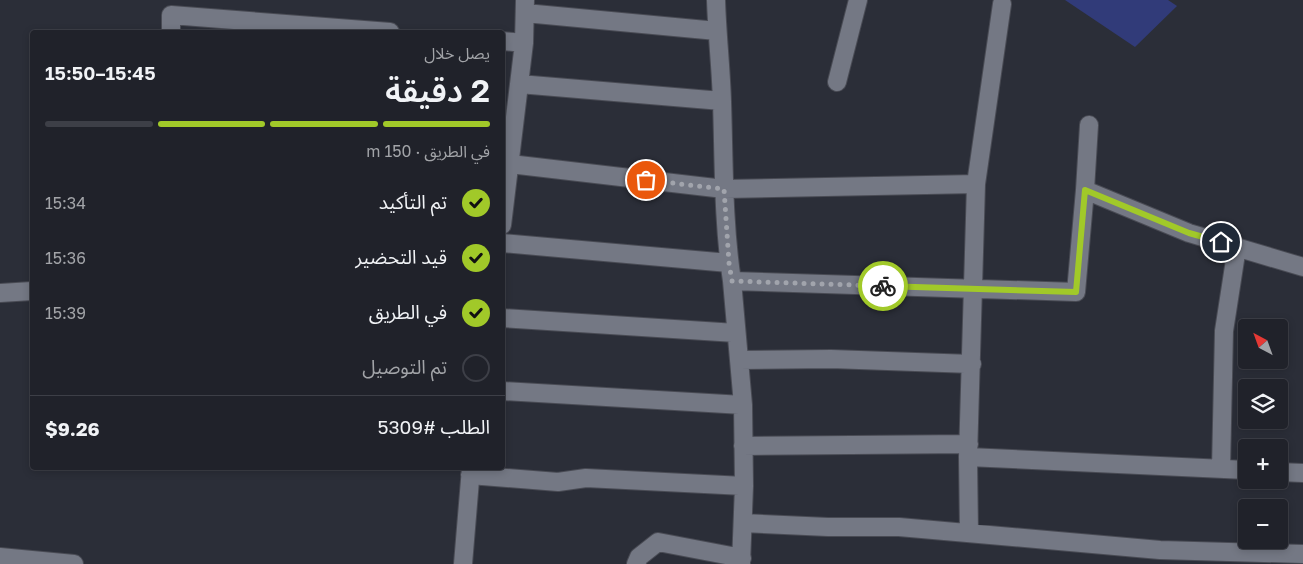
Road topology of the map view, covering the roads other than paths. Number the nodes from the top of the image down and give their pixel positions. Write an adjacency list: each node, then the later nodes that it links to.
1 (716, 0): 7 (street)
2 (858, 0): 10 (street)
3 (1002, 4): 16 (street)
4 (525, 6): 7 (street); 9 (street)
5 (171, 30): 6 (street)
6 (364, 30)
7 (717, 30): 12 (street)
8 (505, 41): 9 (street)
9 (524, 43): 11 (street)
10 (838, 82)
11 (519, 84): 12 (street); 13 (street)
12 (722, 101): 17 (street)
13 (509, 118): 15 (street)
14 (1089, 125): 18 (street)
15 (510, 164): 17 (street); 19 (street)
16 (976, 184): 17 (street); 25 (street)
17 (724, 189): 22 (street)
18 (1085, 190): 21 (street); 25 (street)
19 (505, 203)
20 (505, 243): 22 (street)
21 (1237, 247): 23 (street); 36 (street)
22 (729, 263): 24 (street)
23 (1303, 267)
24 (732, 281): 25 (street); 29 (street)
25 (974, 288): 31 (street)
26 (30, 291): 27 (street)
27 (0, 293)
28 (505, 318): 29 (street)
29 (736, 333): 30 (street)
30 (739, 360): 31 (street); 33 (street)
31 (972, 364): 35 (street)
32 (505, 391): 33 (street)
33 (743, 405): 34 (street)
34 (744, 446): 35 (street); 41 (street)
35 (969, 451): 36 (street); 43 (street)
36 (1221, 469): 37 (street)
37 (1238, 470)
38 (471, 472): 41 (street); 49 (street)
39 (1288, 472): 40 (street)
40 (1303, 473)
41 (744, 486): 42 (street)
42 (743, 524): 43 (street); 47 (street)
43 (968, 533): 46 (street)
44 (1303, 554): 46 (street)
45 (0, 557): 48 (street)
46 (1161, 557)
47 (742, 561): 50 (street)
48 (74, 564)
49 (463, 564)
50 (636, 564)

